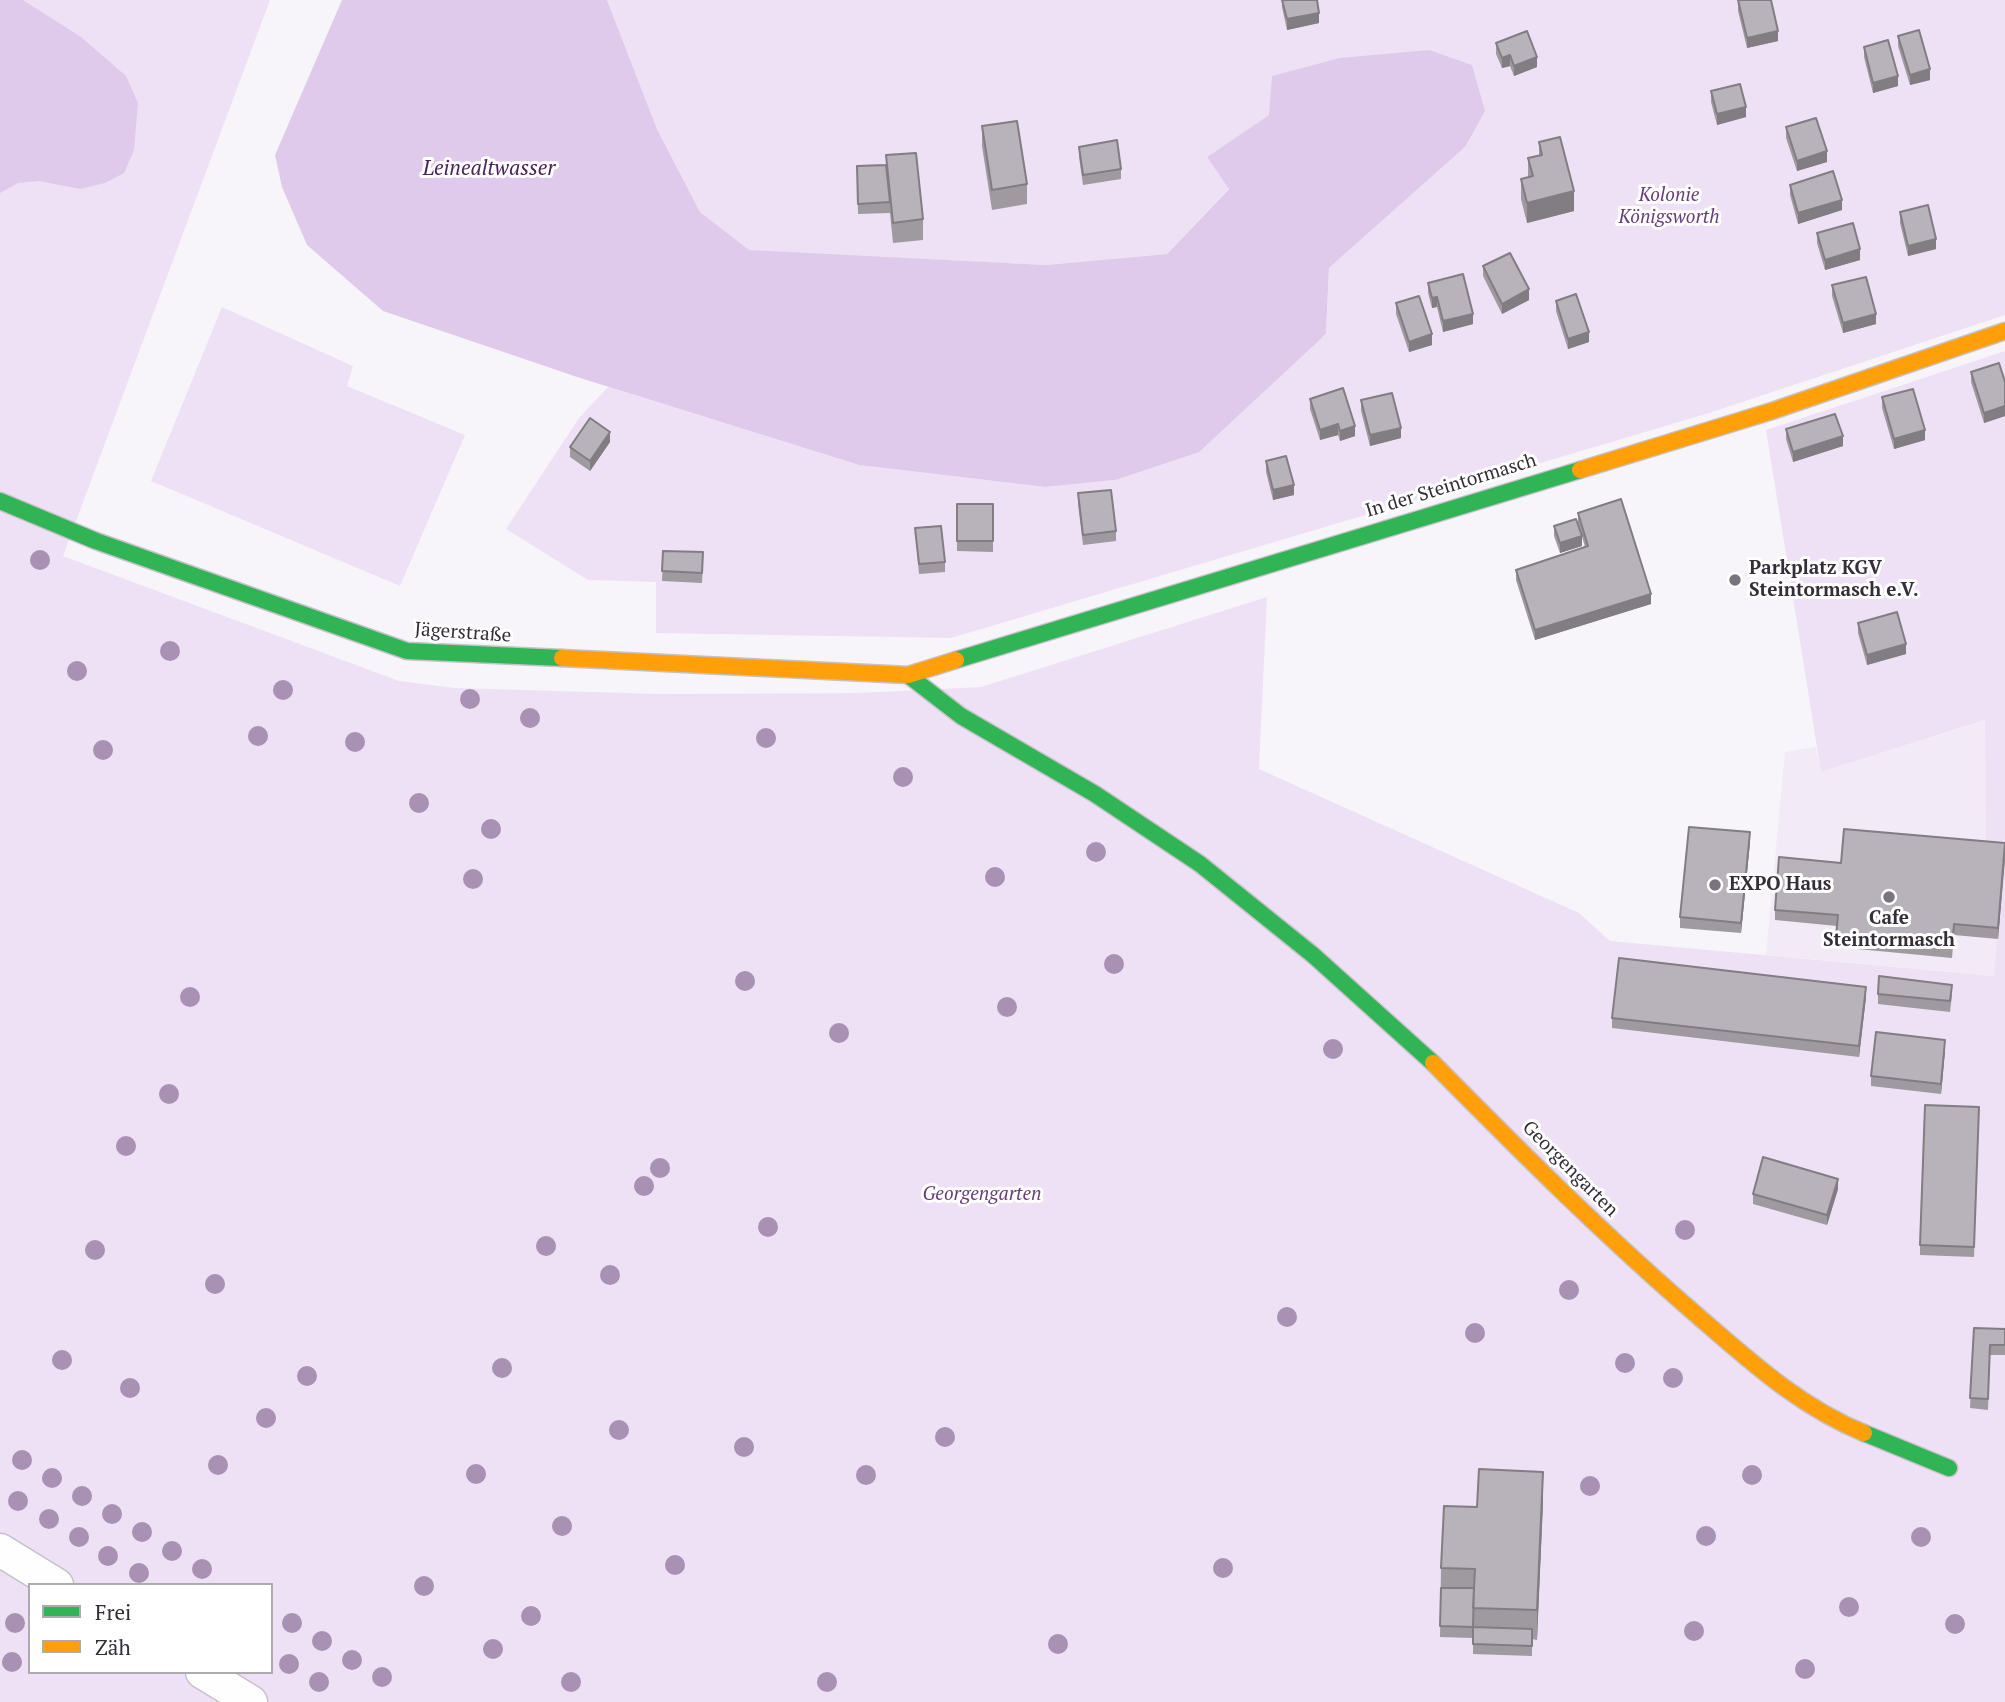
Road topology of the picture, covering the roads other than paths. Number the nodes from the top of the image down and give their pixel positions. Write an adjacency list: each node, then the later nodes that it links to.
1 (2005, 331): 3 (street, In der Steintormasch)
2 (0, 500): 3 (street, Jägerstraße)
3 (908, 676): 4 (street, Georgengarten)
4 (1949, 1468)
5 (0, 1550): 6 (street)
6 (54, 1583)
7 (205, 1674): 8 (street)
8 (251, 1702)

